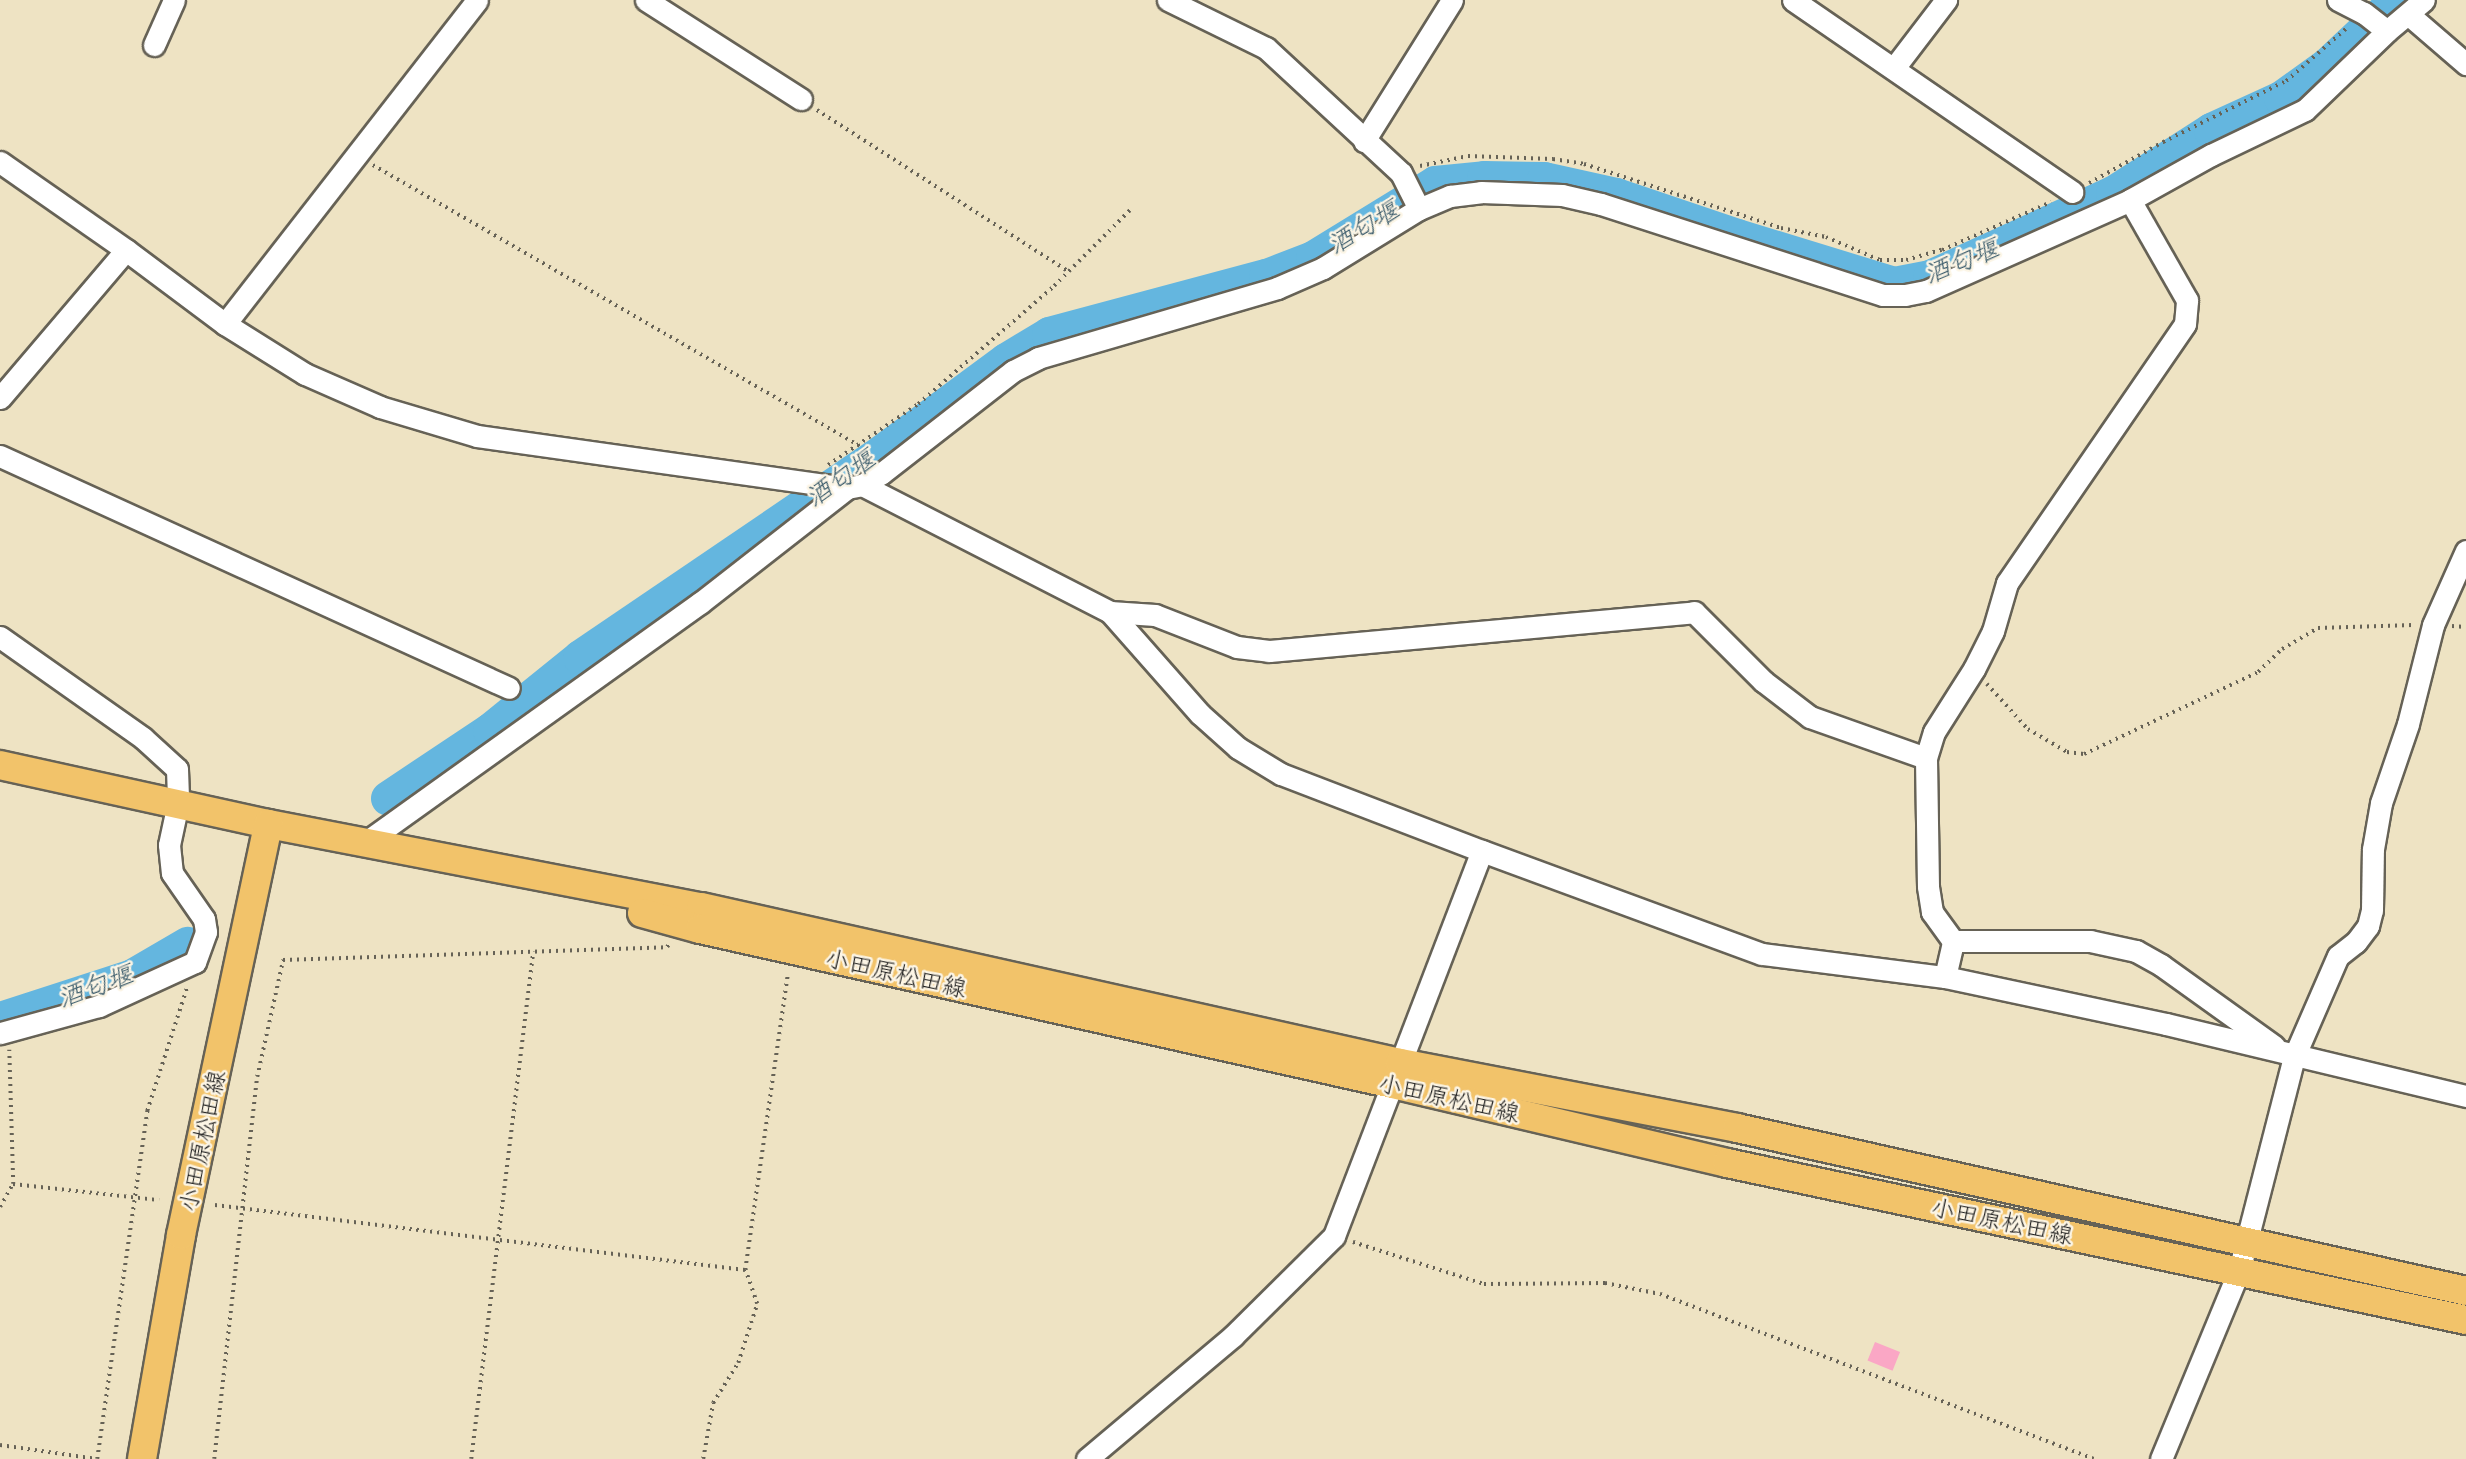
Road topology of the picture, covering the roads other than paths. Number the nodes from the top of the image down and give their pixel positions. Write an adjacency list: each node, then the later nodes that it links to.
1 (174, 0): 12 (street)
2 (477, 0): 22 (street)
3 (646, 0): 15 (street)
4 (1168, 0): 16 (street)
5 (1452, 0): 16 (street)
6 (1793, 0): 14 (street)
7 (1946, 0): 14 (street)
8 (2338, 0): 11 (street)
9 (2424, 0): 10 (street)
10 (2408, 14): 11 (street); 13 (street)
11 (2386, 31): 19 (street)
12 (154, 45)
13 (2466, 64)
14 (1894, 68): 18 (street)
15 (801, 99)
16 (1364, 141): 20 (street)
17 (0, 162): 21 (street)
18 (2072, 192)
19 (2130, 200): 20 (street); 30 (street)
20 (1419, 209): 25 (street)
21 (126, 250): 22 (street); 23 (street)
22 (225, 324): 25 (street)
23 (0, 398)
24 (0, 456): 29 (street)
25 (854, 487): 27 (street); 34 (street)
26 (2466, 551): 40 (street)
27 (1110, 612): 30 (street); 35 (street)
28 (0, 637): 32 (street)
29 (509, 688)
30 (1926, 758): 37 (street)
31 (0, 765): 32 (main road, 小田原松田線)
32 (178, 803): 33 (main road, 小田原松田線); 39 (street)
33 (268, 824): 34 (main road, 小田原松田線); 47 (main road, 小田原松田線)
34 (366, 842): 36 (main road, 小田原松田線)
35 (1482, 851): 38 (street); 41 (street)
36 (437, 855): 41 (main road, 小田原松田線); 41 (main road, 小田原松田線)
37 (1953, 941): 38 (street); 40 (street)
38 (1945, 977): 40 (street)
39 (4, 1032)
40 (2290, 1056): 42 (street); 43 (street)
41 (1396, 1073): 43 (main road, 小田原松田線); 44 (main road, 小田原松田線); 48 (street)
42 (2466, 1096)
43 (2246, 1242): 44 (street); 45 (main road, 小田原松田線)
44 (2239, 1271): 46 (main road, 小田原松田線); 49 (street)
45 (2466, 1291)
46 (2466, 1320)
47 (142, 1459)
48 (1087, 1459)
49 (2161, 1459)

